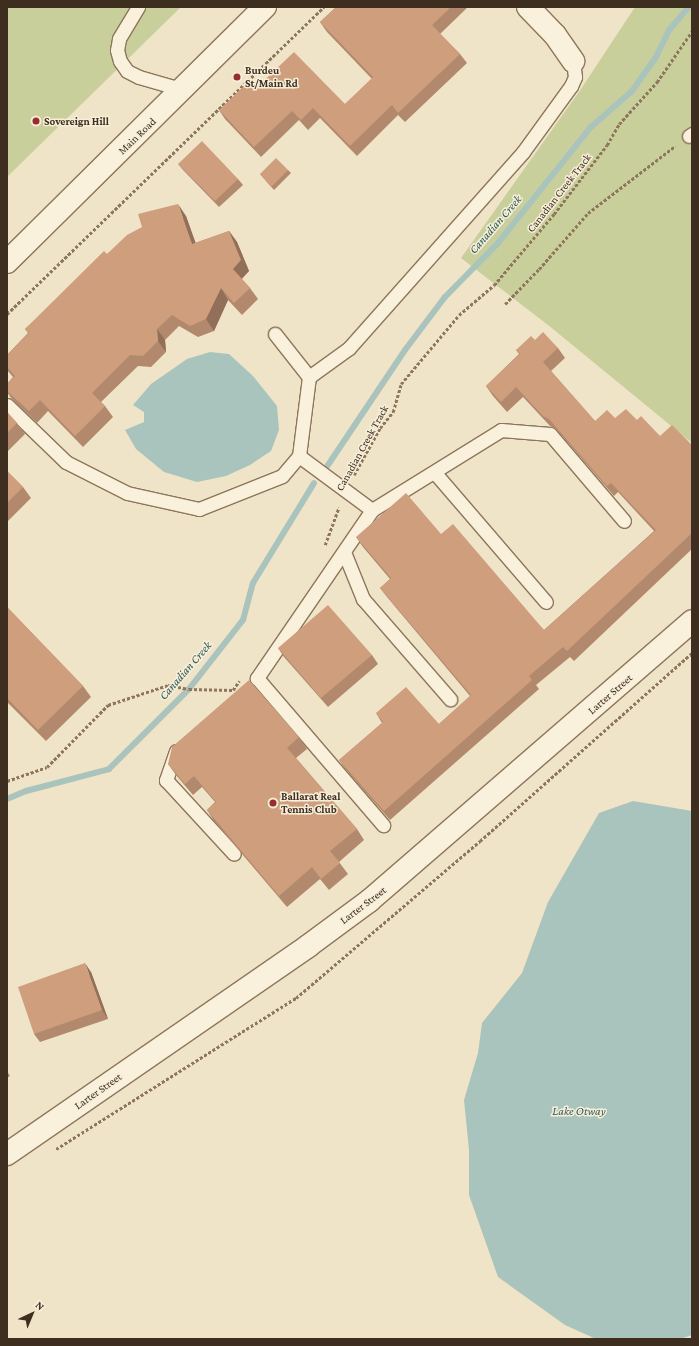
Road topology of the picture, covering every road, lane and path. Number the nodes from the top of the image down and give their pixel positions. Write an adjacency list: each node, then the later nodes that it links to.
1 (138, 7): 7 (lane)
2 (265, 7): 7 (street, Main Road)
3 (324, 7): 11 (path)
4 (528, 7): 6 (street)
5 (692, 32): 17 (path, Canadian Creek Track)
6 (573, 61): 13 (lane)
7 (184, 90): 9 (street, Main Road)
8 (690, 135): 10 (path)
9 (7, 262)
10 (505, 304)
11 (7, 314)
12 (275, 334): 13 (lane)
13 (309, 377): 15 (lane)
14 (7, 405): 15 (lane)
15 (299, 456): 17 (lane)
16 (435, 473): 18 (lane); 19 (lane); 22 (lane)
17 (346, 490): 18 (lane); 20 (path, Canadian Creek Track)
18 (372, 510): 21 (lane)
19 (624, 521)
20 (324, 548)
21 (344, 552): 24 (lane); 26 (lane)
22 (546, 602)
23 (692, 620): 31 (street, Larter Street)
24 (257, 678): 25 (lane); 29 (lane)
25 (244, 683): 28 (path)
26 (450, 699)
27 (183, 744): 30 (lane)
28 (7, 781)
29 (383, 825)
30 (234, 854)
31 (7, 1154)

